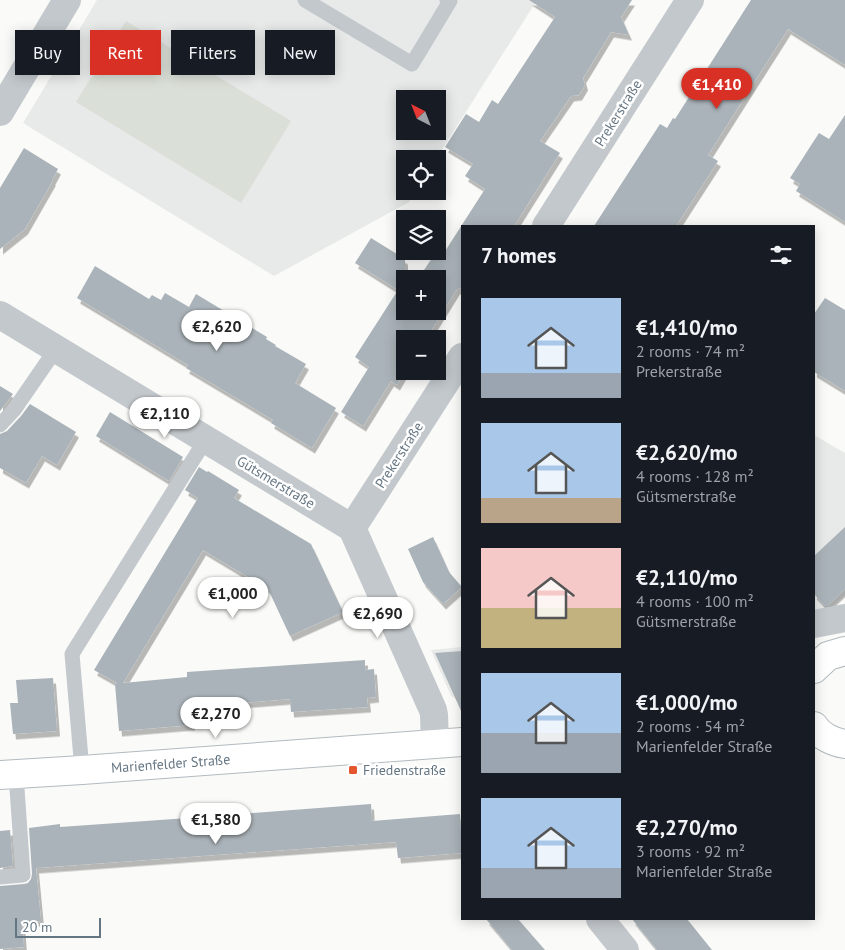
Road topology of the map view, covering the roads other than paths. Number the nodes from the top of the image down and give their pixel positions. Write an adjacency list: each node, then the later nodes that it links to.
1 (67, 0): 5 (street)
2 (305, 0): 3 (lane)
3 (447, 0)
4 (690, 0): 6 (street, Prekerstraße)
5 (0, 112)
6 (547, 225)
7 (0, 315): 8 (street, Gütsmerstraße)
8 (56, 349): 10 (lane); 11 (street, Gütsmerstraße)
9 (461, 359): 12 (street, Prekerstraße)
10 (0, 424)
11 (206, 439): 12 (street, Gütsmerstraße); 21 (lane)
12 (352, 528): 19 (street)
13 (845, 618): 14 (street)
14 (815, 624)
15 (845, 650): 16 (street)
16 (815, 668)
17 (815, 729): 20 (street)
18 (461, 742): 19 (street, Marienfelder Straße)
19 (435, 743): 21 (street, Marienfelder Straße)
20 (845, 744)
21 (82, 770): 22 (street, Marienfelder Straße)
22 (8, 774): 23 (lane)
23 (0, 877)
24 (601, 920): 25 (street)
25 (625, 950)

